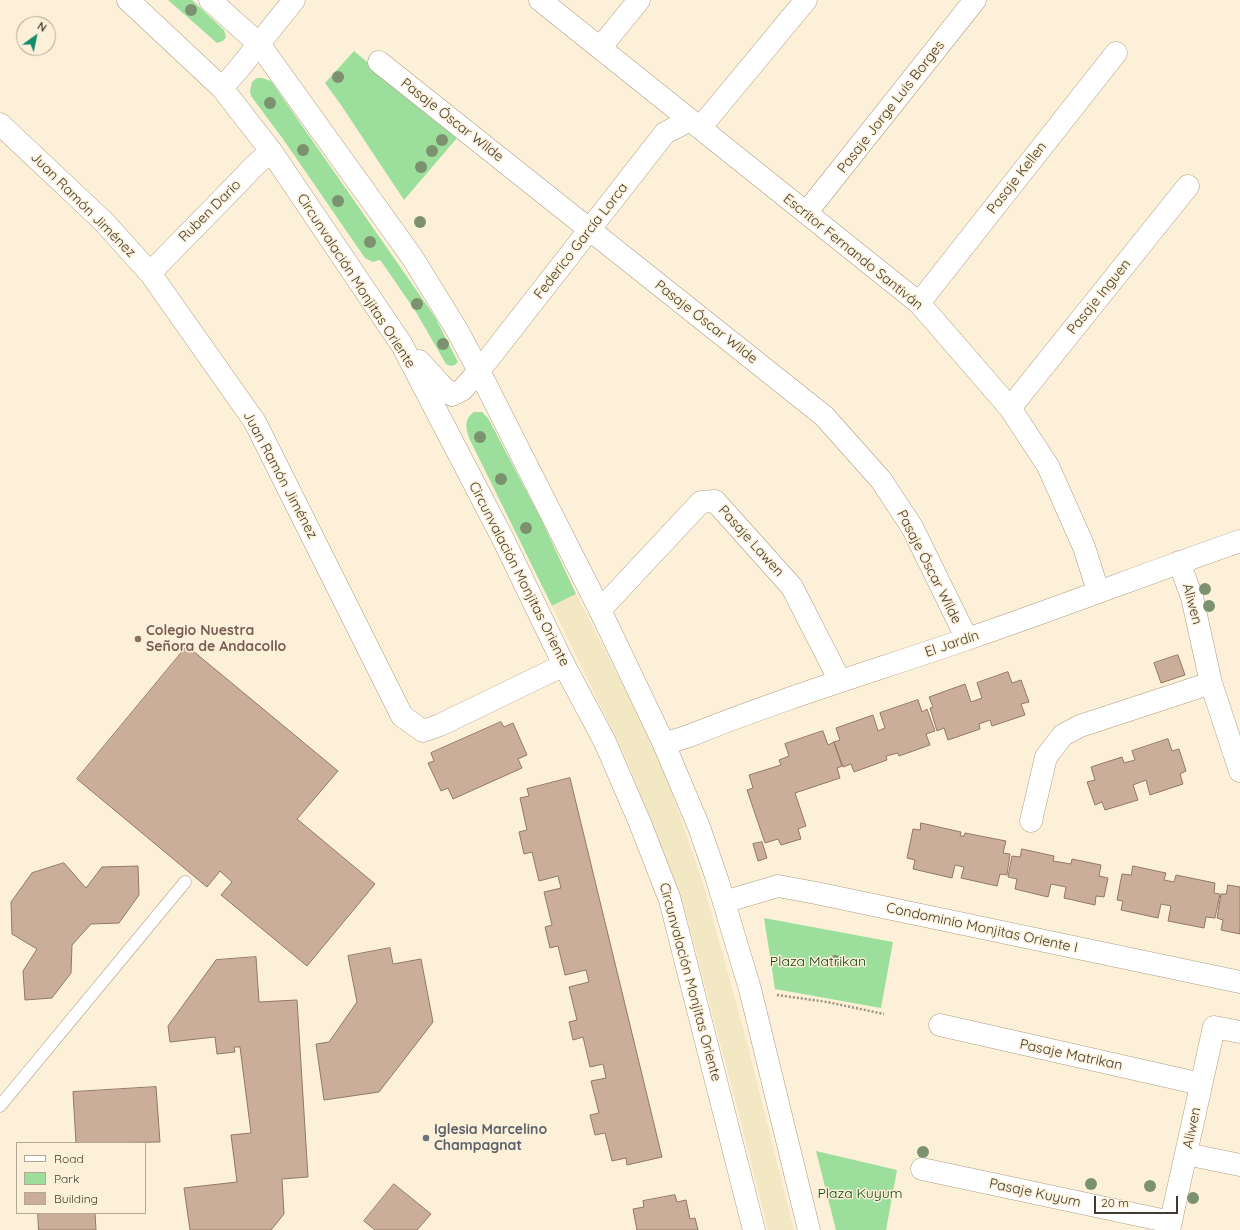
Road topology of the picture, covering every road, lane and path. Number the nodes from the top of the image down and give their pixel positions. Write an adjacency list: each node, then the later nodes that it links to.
1 (128, 0): 12 (street, Circunvalación Monjitas Oriente)
2 (210, 0): 8 (street)
3 (294, 0): 8 (street)
4 (540, 0): 9 (street, Escritor Fernando Santiván)
5 (639, 0): 9 (street)
6 (806, 0): 14 (street)
7 (975, 0): 17 (street, Pasaje Jorge Luis Borges)
8 (259, 44): 12 (street); 22 (street)
9 (600, 48): 14 (street, Escritor Fernando Santiván)
10 (1116, 53): 20 (street, Pasaje Kellen)
11 (378, 62): 18 (street, Pasaje Óscar Wilde)
12 (222, 88): 15 (street, Circunvalación Monjitas Oriente)
13 (0, 124): 19 (street, Juan Ramón Jiménez)
14 (695, 124): 17 (street, Escritor Fernando Santiván); 18 (street, Federico García Lorca)
15 (272, 151): 19 (street, Ruben Dario); 21 (street, Circunvalación Monjitas Oriente)
16 (1188, 186): 23 (street, Pasaje Inguen)
17 (806, 213): 20 (street, Escritor Fernando Santiván)
18 (590, 229): 22 (street, Federico García Lorca); 28 (street, Pasaje Óscar Wilde)
19 (150, 273): 29 (street, Juan Ramón Jiménez)
20 (919, 303): 23 (street, Escritor Fernando Santiván)
21 (402, 346): 22 (street, Federico García Lorca); 29 (street, Circunvalación Monjitas Oriente)
22 (479, 370): 27 (street)
23 (1010, 408): 26 (street, Escritor Fernando Santiván)
24 (1240, 541): 25 (street, El Jardín)
25 (1179, 562): 26 (street, El Jardín); 31 (street, Aliwen)
26 (1098, 591): 28 (street, El Jardín)
27 (600, 610): 30 (street, Pasaje Lawen); 32 (street)
28 (967, 639): 30 (street, El Jardín)
29 (564, 665): 49 (street, Circunvalación Monjitas Oriente)
30 (840, 681): 32 (street, El Jardín)
31 (1211, 684): 33 (street); 35 (street)
32 (664, 744): 37 (street)
33 (1236, 744): 34 (street)
34 (1240, 770)
35 (1031, 820)
36 (185, 882): 44 (lane)
37 (724, 902): 38 (street, Condominio Monjitas Oriente I); 50 (street)
38 (1240, 982)
39 (777, 995): 40 (path)
40 (884, 1014)
41 (940, 1026): 43 (street, Pasaje Matrikan)
42 (1240, 1032): 43 (street, Aliwen)
43 (1201, 1084): 45 (street, Aliwen)
44 (0, 1106)
45 (1186, 1154): 46 (street); 48 (street, Aliwen)
46 (1240, 1165)
47 (922, 1169): 48 (street, Pasaje Kuyum)
48 (1170, 1226)
49 (754, 1230)
50 (809, 1230)

